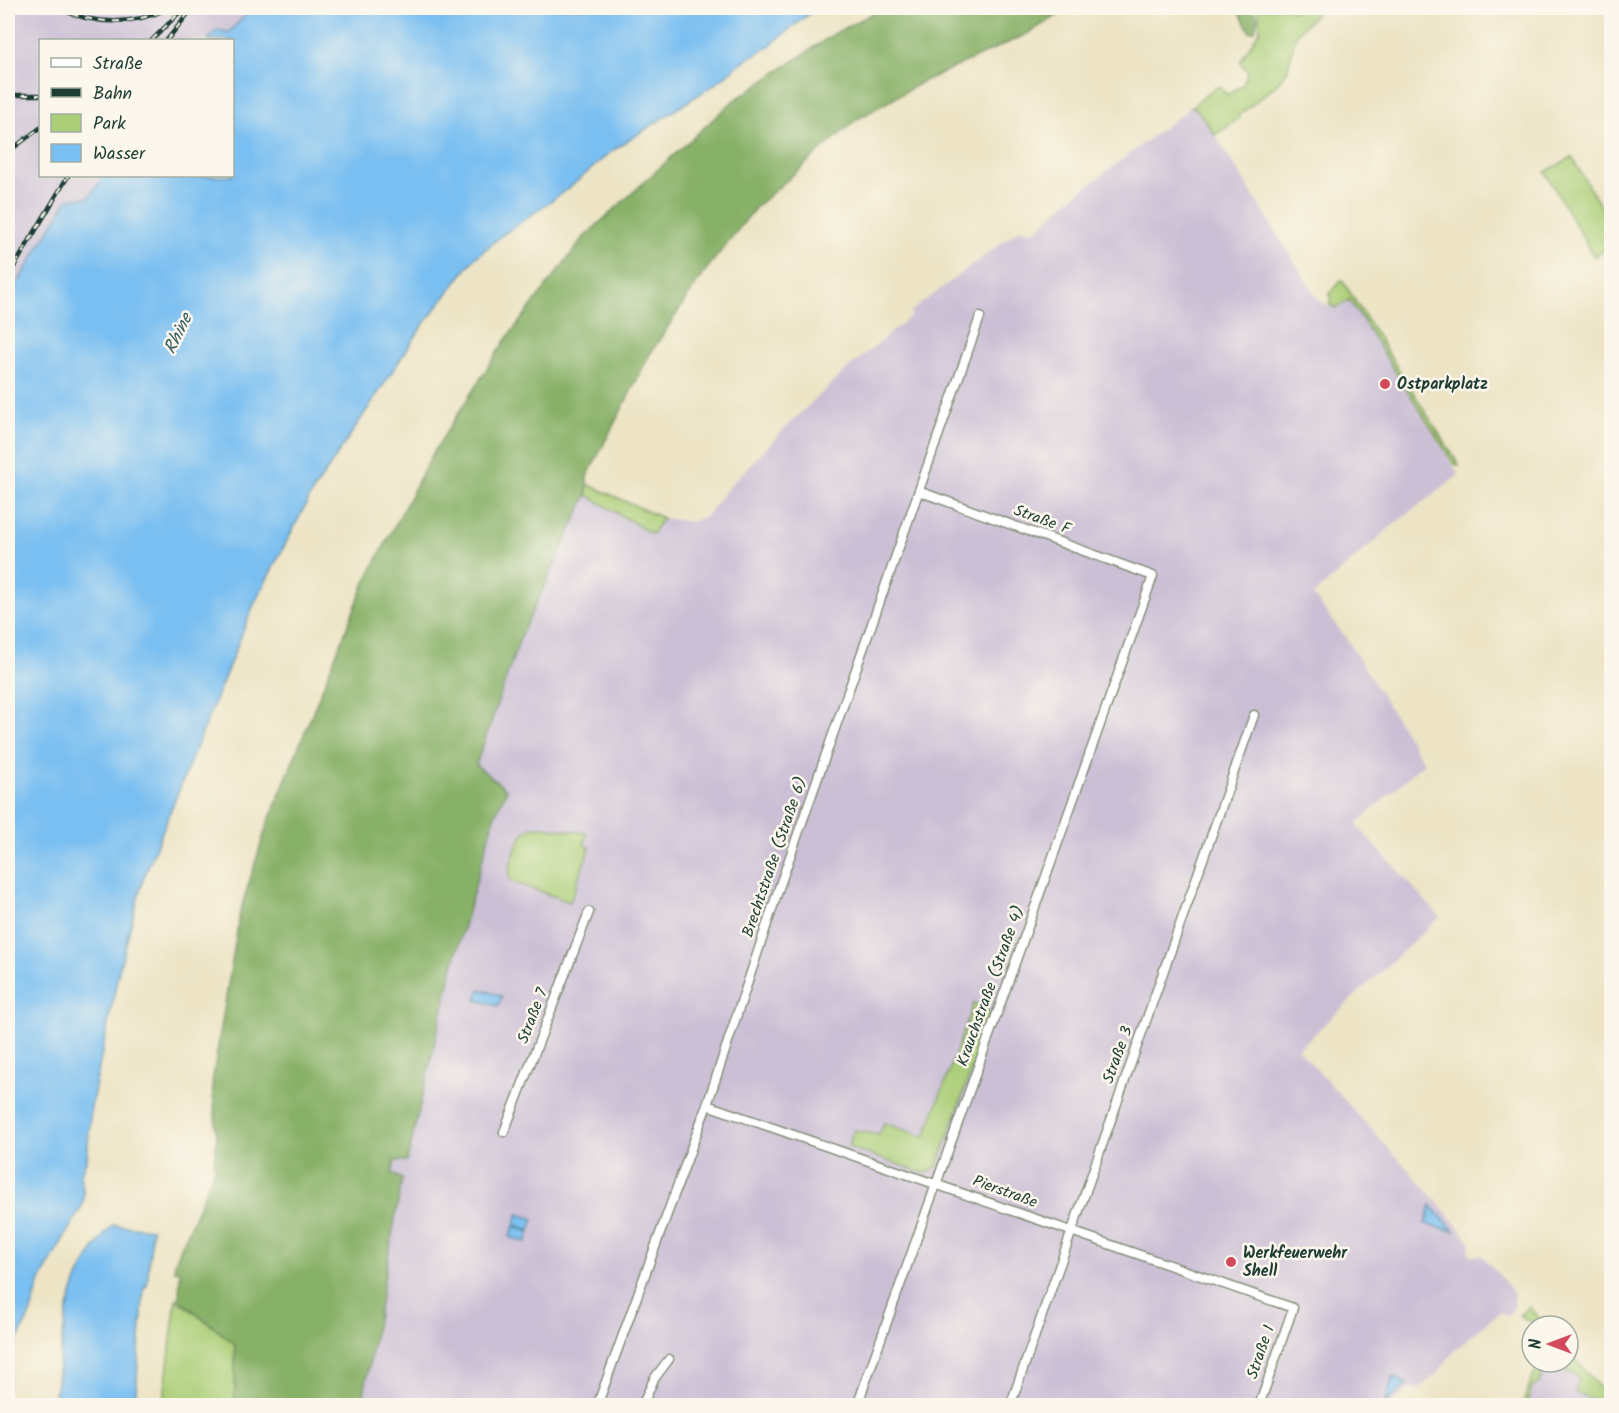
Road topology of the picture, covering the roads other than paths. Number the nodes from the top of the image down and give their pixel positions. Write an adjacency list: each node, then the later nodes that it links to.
1 (980, 317): 2 (street, Brechtstraße (Straße 6))
2 (921, 492): 3 (street, Straße F); 6 (street, Brechtstraße (Straße 6))
3 (1153, 576): 8 (street, Krauchstraße (Straße 4))
4 (1254, 715): 9 (street, Straße 3)
5 (589, 912): 7 (street, Straße 7)
6 (707, 1105): 8 (street, Pierstraße); 12 (street, Brechtstraße (Straße 6))
7 (504, 1132)
8 (936, 1183): 9 (street, Pierstraße); 14 (street, Krauchstraße (Straße 4))
9 (1071, 1232): 10 (street, Pierstraße); 15 (street, Straße 3)
10 (1293, 1308): 16 (street, Straße 1)
11 (669, 1359): 13 (street)
12 (597, 1406)
13 (642, 1406)
14 (857, 1406)
15 (1010, 1406)
16 (1258, 1406)

